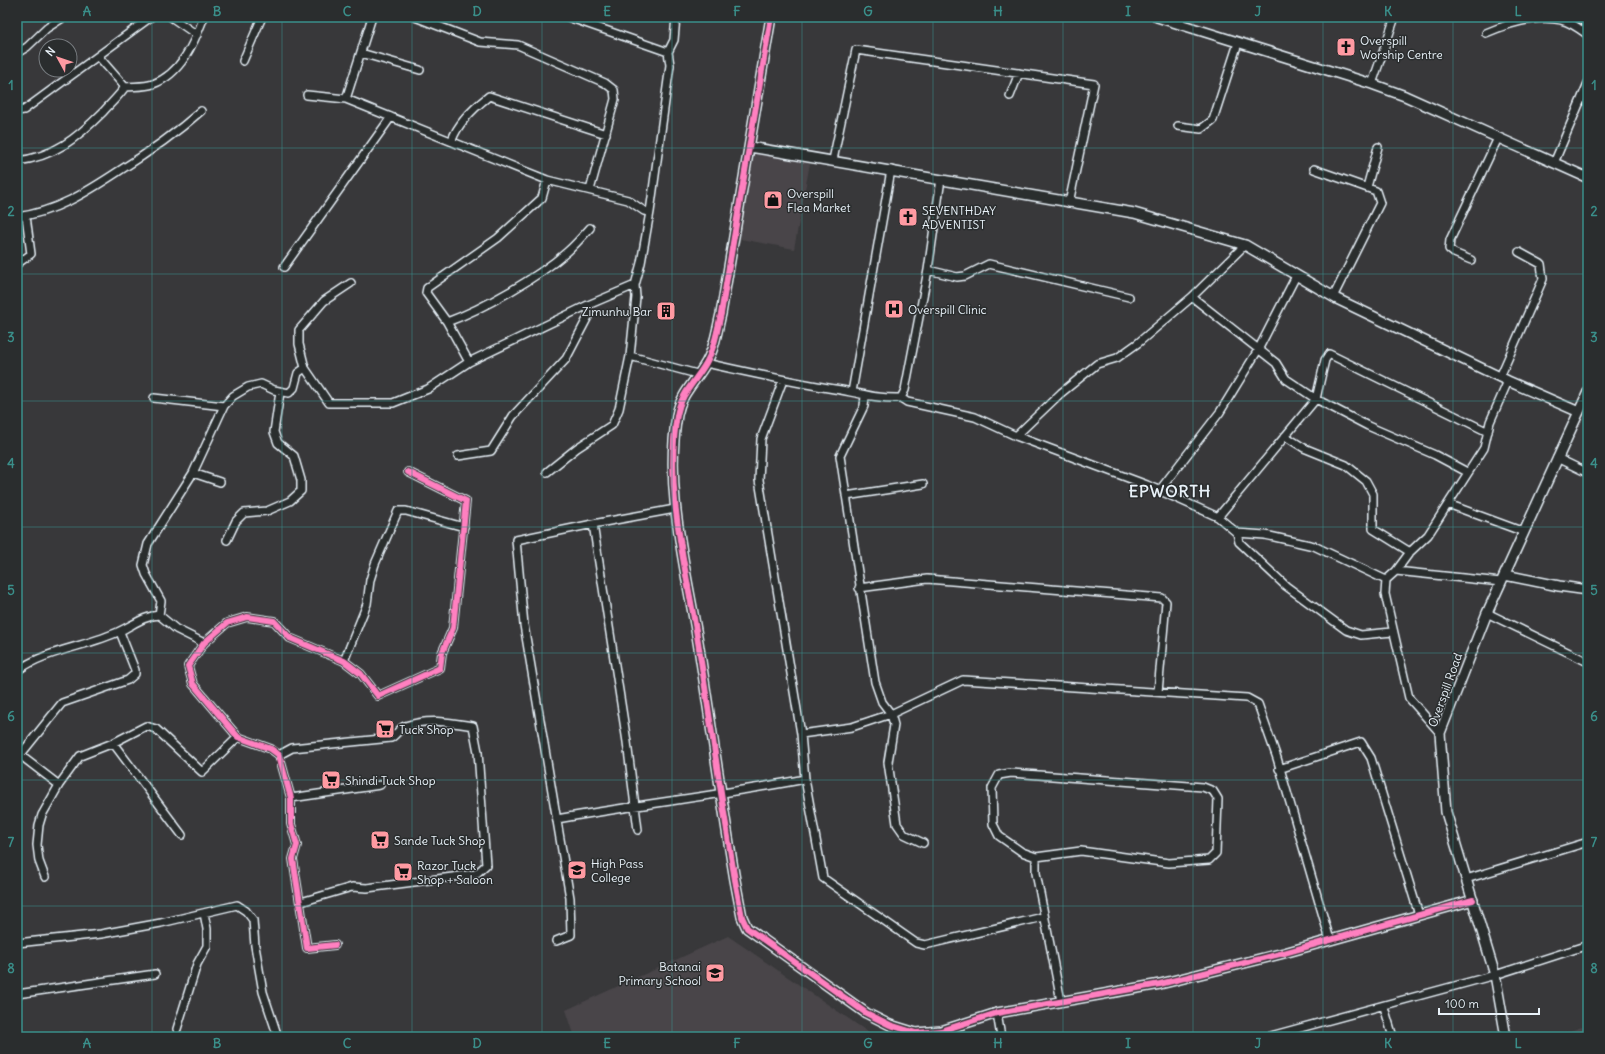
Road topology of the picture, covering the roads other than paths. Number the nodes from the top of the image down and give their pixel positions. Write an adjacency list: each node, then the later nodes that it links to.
1 (64, 17): 18 (street)
2 (151, 17): 20 (street)
3 (171, 17): 15 (street)
4 (204, 17): 15 (street)
5 (262, 17): 21 (street)
6 (372, 17): 19 (street)
7 (415, 17): 34 (street)
8 (568, 17): 17 (street)
9 (676, 17): 17 (street)
10 (771, 17): 37 (street)
11 (1157, 17): 16 (street)
12 (1395, 17): 25 (street)
13 (1486, 33): 14 (street)
14 (1588, 34)
15 (197, 35): 26 (street)
16 (1238, 43): 25 (street); 33 (street)
17 (668, 52): 50 (street)
18 (17, 53)
19 (361, 53): 22 (street); 29 (street)
20 (98, 56): 26 (street); 30 (street)
21 (243, 61)
22 (420, 70)
23 (1019, 73): 28 (street); 39 (street); 49 (street)
24 (1588, 83): 41 (street)
25 (1372, 84): 35 (street)
26 (125, 87): 40 (street)
27 (307, 94): 29 (street)
28 (1010, 96)
29 (346, 99): 32 (street)
30 (17, 111)
31 (201, 111): 51 (street)
32 (390, 117): 36 (street); 58 (street)
33 (1178, 126)
34 (606, 134): 36 (street); 48 (street)
35 (1498, 138): 41 (street); 56 (street)
36 (452, 140): 46 (street)
37 (750, 147): 39 (street); 71 (street)
38 (1378, 147): 47 (street)
39 (833, 160): 43 (street)
40 (17, 161)
41 (1554, 163): 44 (street)
42 (1314, 168): 47 (street)
43 (891, 170): 45 (street); 77 (street)
44 (1588, 178)
45 (941, 179): 49 (street); 59 (street)
46 (547, 180): 48 (street); 67 (street)
47 (1367, 187): 65 (street)
48 (590, 190): 50 (street)
49 (1069, 203): 54 (street)
50 (650, 212): 62 (street)
51 (26, 216): 52 (street); 57 (street)
52 (17, 217)
53 (590, 228): 67 (street)
54 (1245, 245): 60 (street); 64 (street)
55 (1519, 252): 74 (street)
56 (1471, 260)
57 (17, 264)
58 (284, 267)
59 (928, 270): 63 (street); 81 (street)
60 (1296, 276): 65 (street); 68 (street)
61 (351, 283): 72 (street)
62 (636, 285): 66 (street); 69 (street)
63 (1129, 297)
64 (1192, 297): 68 (street); 86 (street)
65 (1333, 297): 74 (street)
66 (588, 305): 70 (street); 88 (street)
67 (447, 322): 70 (street)
68 (1258, 350): 82 (street); 97 (street)
69 (630, 356): 73 (street); 91 (street)
70 (469, 362): 72 (street)
71 (706, 363): 73 (street); 75 (street)
72 (305, 368): 76 (street)
73 (697, 374): 100 (street)
74 (1504, 379): 84 (street); 85 (street)
75 (783, 380): 77 (street); 124 (street)
76 (280, 392): 83 (street); 106 (street)
77 (852, 392): 79 (street)
78 (1588, 392): 84 (street, Overspill Road)
79 (865, 396): 81 (street); 98 (street)
80 (154, 398): 83 (street)
81 (901, 398): 86 (street)
82 (1316, 399): 85 (street); 87 (street); 92 (street)
83 (224, 406): 93 (street)
84 (1579, 412): 89 (street, Overspill Road)
85 (1488, 432): 92 (street)
86 (1016, 436): 97 (street)
87 (1285, 436): 101 (street); 107 (street)
88 (458, 456)
89 (1558, 458): 94 (street); 104 (street, Overspill Road)
90 (408, 472): 103 (street)
91 (547, 472)
92 (1467, 472): 99 (street)
93 (193, 473): 95 (street); 114 (street)
94 (1588, 473)
95 (220, 482)
96 (924, 484): 98 (street)
97 (1159, 491): 101 (street)
98 (846, 496): 111 (street)
99 (1448, 504): 104 (street); 107 (street)
100 (675, 509): 102 (street); 133 (street)
101 (1218, 517): 105 (street)
102 (592, 524): 135 (street); 136 (street)
103 (464, 527): 118 (street); 118 (street)
104 (1524, 532): 109 (street, Overspill Road)
105 (1237, 533): 110 (street); 116 (street)
106 (227, 540)
107 (1410, 552): 108 (street)
108 (1396, 571): 109 (street); 110 (street)
109 (1503, 578): 112 (street); 113 (street, Overspill Road)
110 (1386, 580): 116 (street)
111 (859, 588): 121 (street); 122 (street)
112 (1588, 590)
113 (1487, 613): 119 (street); 123 (street, Overspill Road)
114 (159, 615): 115 (street); 117 (street)
115 (120, 632): 120 (street); 128 (street)
116 (1392, 632): 123 (street)
117 (204, 643): 118 (street); 125 (street)
118 (344, 661)
119 (1588, 662)
120 (17, 671)
121 (1158, 692): 122 (street); 129 (street)
122 (891, 714): 124 (street); 140 (street)
123 (1440, 733): 143 (street, Overspill Road)
124 (801, 734): 130 (street)
125 (238, 737): 126 (street); 127 (street)
126 (113, 743): 131 (street); 138 (street)
127 (279, 755): 134 (street); 145 (street)
128 (18, 757): 131 (street)
129 (1279, 769): 147 (street); 149 (street)
130 (805, 779): 133 (street); 148 (street)
131 (59, 785): 142 (street)
132 (380, 785): 134 (street)
133 (721, 794): 135 (street); 159 (street)
134 (291, 798): 145 (street)
135 (634, 805): 136 (street); 137 (street)
136 (558, 819): 150 (street)
137 (638, 830)
138 (182, 835)
139 (1588, 842): 143 (street)
140 (923, 843)
141 (1036, 857): 141 (street); 148 (street)
142 (44, 876)
143 (1466, 879): 144 (street, Overspill Road)
144 (1473, 900): 147 (street); 155 (street, Overspill Road)
145 (301, 902): 152 (street)
146 (204, 914): 151 (street); 161 (street); 165 (street)
147 (1419, 915): 149 (street)
148 (1043, 917): 157 (street)
149 (1330, 940): 157 (street)
150 (556, 941)
151 (17, 943)
152 (335, 945)
153 (1588, 945): 155 (street)
154 (155, 974): 156 (street)
155 (1495, 975): 158 (street); 169 (street, Overspill Road)
156 (17, 994)
157 (1061, 1001): 159 (street)
158 (1384, 1007): 167 (street); 168 (street)
159 (997, 1013): 166 (street)
160 (17, 1026): 162 (street)
161 (177, 1029)
162 (20, 1037)
163 (71, 1037): 164 (street)
164 (81, 1037)
165 (278, 1037)
166 (1001, 1037)
167 (1267, 1037)
168 (1393, 1037)
169 (1506, 1037)

